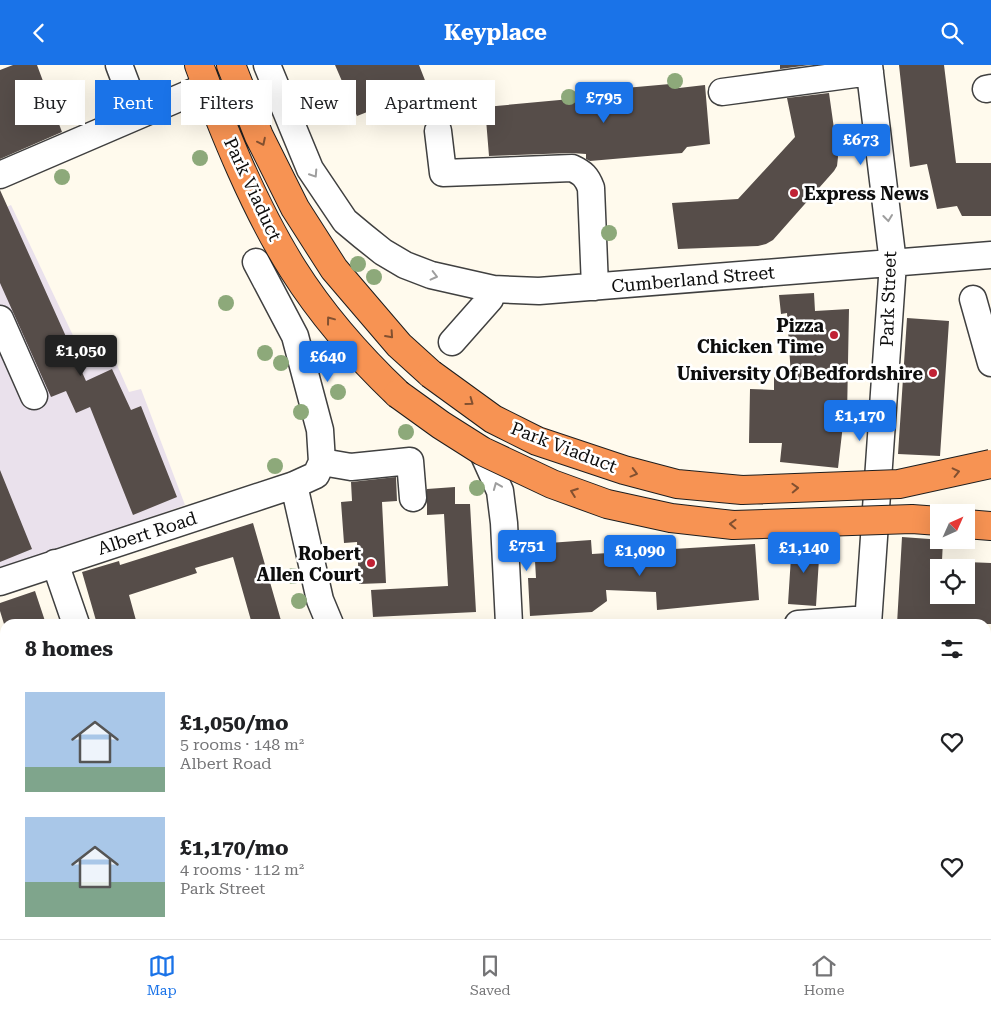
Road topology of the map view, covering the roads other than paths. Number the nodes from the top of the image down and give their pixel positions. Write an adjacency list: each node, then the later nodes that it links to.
1 (119, 65): 6 (street)
2 (230, 65): 24 (highway, Park Viaduct, one-way to 24, bridge)
3 (267, 65): 16 (street, Cumberland Street, one-way to 16)
4 (870, 69): 7 (street); 14 (street, Park Street, one-way to 14)
5 (203, 75): 8 (street); 22 (highway, Park Viaduct, one-way to 5, bridge)
6 (125, 80)
7 (722, 92)
8 (171, 95)
9 (115, 125): 11 (street)
10 (438, 131): 15 (street)
11 (0, 175)
12 (991, 255): 14 (street, Cumberland Street)
13 (256, 262): 23 (street)
14 (893, 263): 15 (street, Cumberland Street); 35 (street, Park Street)
15 (594, 287): 16 (street, Cumberland Street)
16 (493, 289): 19 (street)
17 (973, 299): 20 (street)
18 (0, 319): 21 (street)
19 (452, 342)
20 (991, 363)
21 (34, 396)
22 (482, 451): 27 (highway, Park Viaduct, one-way to 22, bridge); 34 (street, one-way to 22)
23 (322, 462): 25 (street, Albert Road); 26 (street)
24 (991, 464)
25 (294, 485): 30 (street, Albert Road); 33 (street)
26 (413, 498)
27 (930, 520)
28 (975, 525): 29 (highway)
29 (991, 526)
30 (55, 563): 31 (street, Albert Road); 32 (street)
31 (0, 582)
32 (74, 619)
33 (328, 619)
34 (509, 619)
35 (868, 619)

